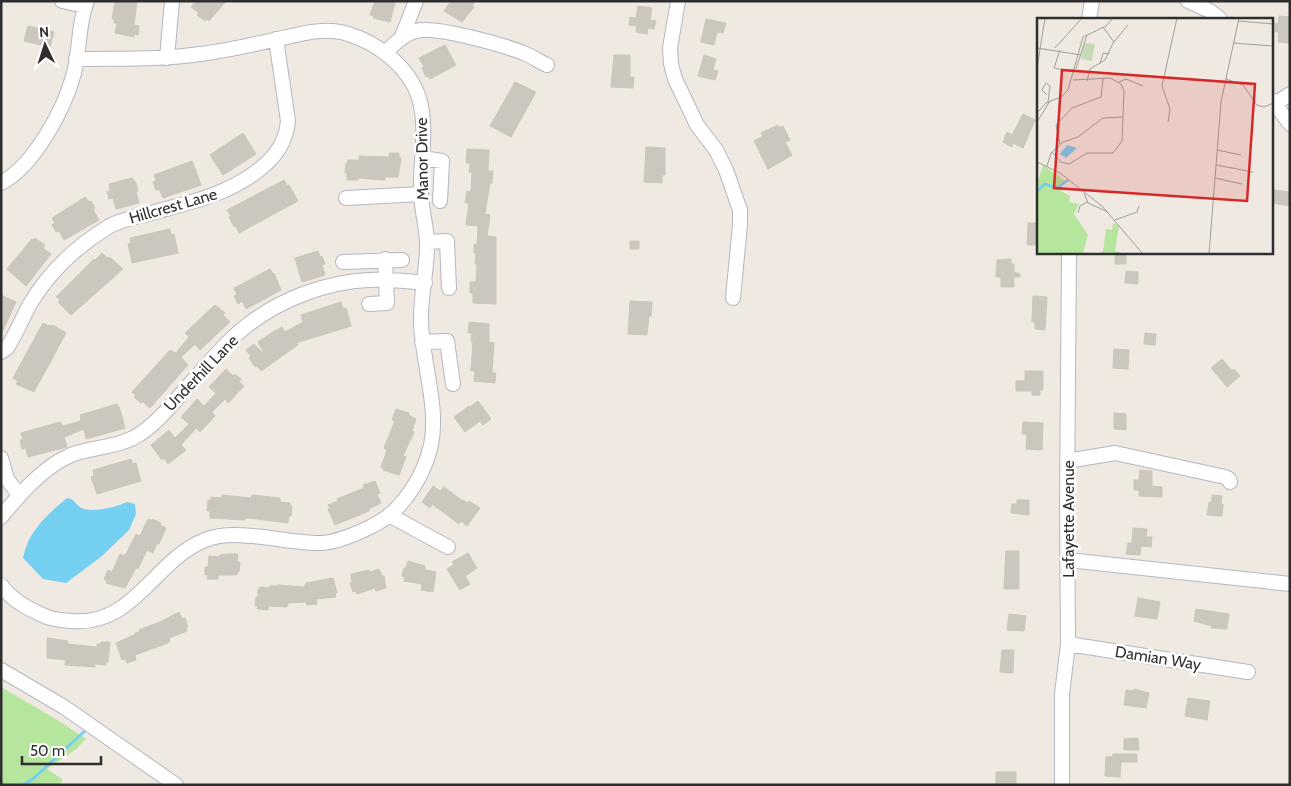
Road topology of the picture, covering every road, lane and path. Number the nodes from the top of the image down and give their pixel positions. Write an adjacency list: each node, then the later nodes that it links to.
1 (62, 1): 7 (street)
2 (172, 1): 13 (street)
3 (416, 1): 10 (street)
4 (678, 1): 32 (street)
5 (1092, 1): 8 (street)
6 (1188, 1): 9 (street)
7 (85, 3): 14 (street)
8 (1089, 18)
9 (1219, 18)
10 (401, 39): 12 (street); 15 (street)
11 (276, 40): 12 (street, Manor Drive); 13 (street, Manor Drive); 35 (street, Hillcrest Lane)
12 (385, 53): 19 (street, Manor Drive)
13 (168, 58): 14 (street, Manor Drive)
14 (76, 59): 20 (street)
15 (547, 65)
16 (1290, 94): 17 (street)
17 (1274, 102): 18 (street)
18 (1290, 124)
19 (422, 158): 21 (street, Manor Drive); 23 (street)
20 (1, 183)
21 (421, 194): 22 (street); 24 (street, Manor Drive)
22 (346, 198)
23 (440, 201)
24 (427, 242): 30 (street, Manor Drive); 31 (street)
25 (1069, 254): 38 (street, Lafayette Avenue)
26 (385, 259): 27 (street); 28 (street); 29 (street)
27 (402, 260)
28 (343, 262)
29 (386, 280): 30 (street, Underhill Lane); 33 (street); 40 (street, Underhill Lane)
30 (425, 283): 34 (street, Manor Drive)
31 (449, 288)
32 (733, 298)
33 (369, 304)
34 (422, 342): 36 (street); 41 (street, Manor Drive)
35 (1, 352)
36 (452, 384)
37 (1, 458): 40 (street)
38 (1067, 461): 39 (street); 44 (street, Lafayette Avenue)
39 (1230, 482)
40 (19, 494): 42 (street, Underhill Lane)
41 (389, 515): 43 (street); 46 (street, Manor Drive)
42 (1, 517)
43 (448, 547)
44 (1068, 560): 45 (street); 47 (street, Lafayette Avenue)
45 (1290, 584)
46 (1, 585)
47 (1068, 644): 49 (street, Damian Way); 51 (street, Lafayette Avenue)
48 (1, 670): 50 (street)
49 (1248, 672)
50 (176, 785)
51 (1062, 785)

